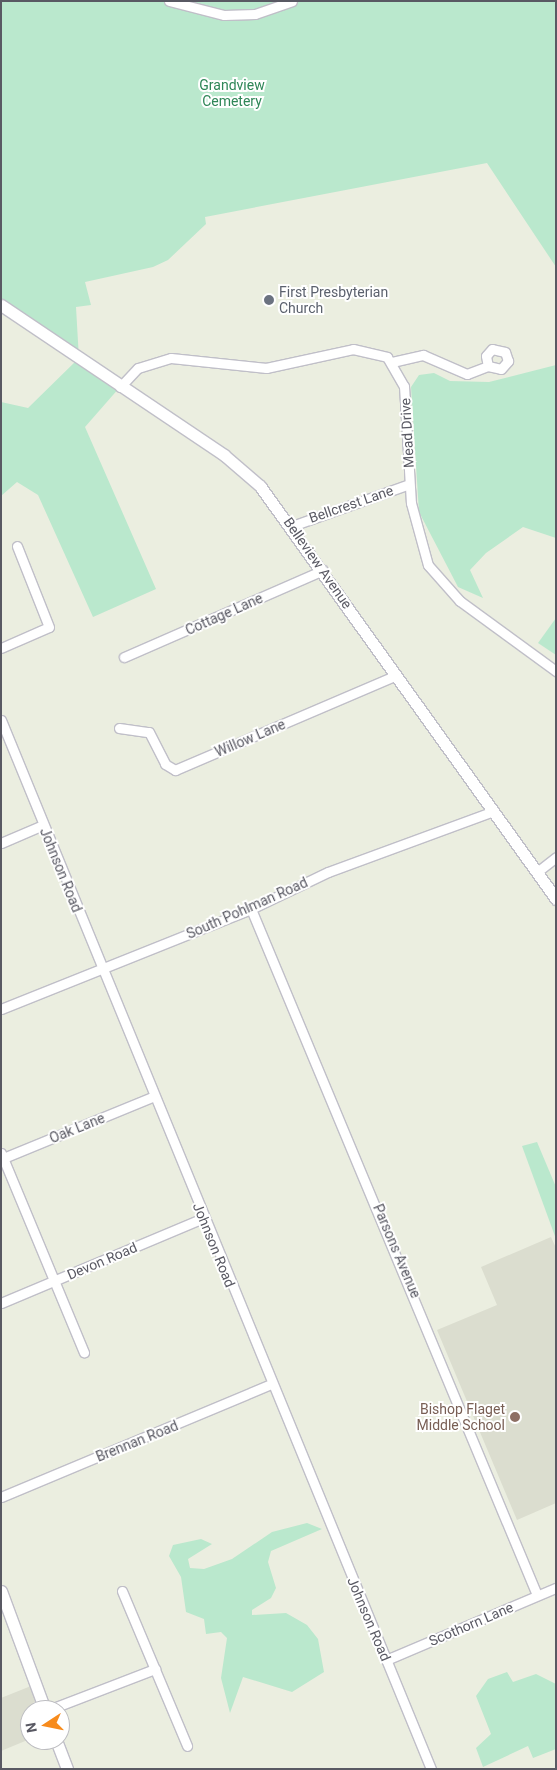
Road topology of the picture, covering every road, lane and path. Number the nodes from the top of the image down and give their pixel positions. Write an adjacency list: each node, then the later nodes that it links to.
1 (169, 1): 2 (street)
2 (292, 1)
3 (1, 305): 6 (street, Belleview Avenue)
4 (392, 362): 5 (street); 6 (street); 7 (street, Mead Drive)
5 (488, 366)
6 (120, 386): 8 (street, Belleview Avenue)
7 (409, 484): 8 (street, Bellcrest Lane); 13 (street, Mead Drive)
8 (292, 526): 10 (street, Belleview Avenue)
9 (17, 546): 11 (street)
10 (323, 570): 12 (street, Cottage Lane); 14 (street, Belleview Avenue)
11 (1, 648)
12 (124, 657)
13 (556, 671)
14 (397, 675): 16 (street, Willow Lane); 17 (street, Belleview Avenue)
15 (1, 720): 18 (street, Johnson Road)
16 (119, 728)
17 (494, 811): 21 (street, Belleview Avenue); 23 (street, South Pohlman Road)
18 (43, 825): 19 (street); 24 (street, Johnson Road)
19 (1, 842)
20 (556, 857): 21 (street)
21 (537, 872): 22 (street, Belleview Avenue)
22 (556, 899)
23 (251, 909): 24 (street, South Pohlman Road); 37 (street, Parsons Avenue)
24 (101, 970): 25 (street, South Pohlman Road); 26 (street, Johnson Road)
25 (1, 1009)
26 (152, 1097): 27 (street, Oak Lane); 28 (street, Johnson Road)
27 (2, 1157): 29 (street)
28 (203, 1218): 29 (street, Devon Road); 32 (street, Johnson Road)
29 (54, 1281): 30 (street, Devon Road); 31 (street)
30 (1, 1303)
31 (84, 1352)
32 (272, 1384): 33 (street, Brennan Road); 38 (street, Johnson Road)
33 (1, 1497)
34 (556, 1588): 37 (street, Scothorn Lane)
35 (1, 1591): 40 (street)
36 (122, 1592): 39 (street)
37 (537, 1595): 38 (street, Scothorn Lane)
38 (386, 1660): 45 (street, Johnson Road)
39 (155, 1669): 41 (street); 42 (street)
40 (42, 1700)
41 (70, 1701)
42 (188, 1746)
43 (60, 1750): 44 (street)
44 (67, 1769)
45 (431, 1769)

